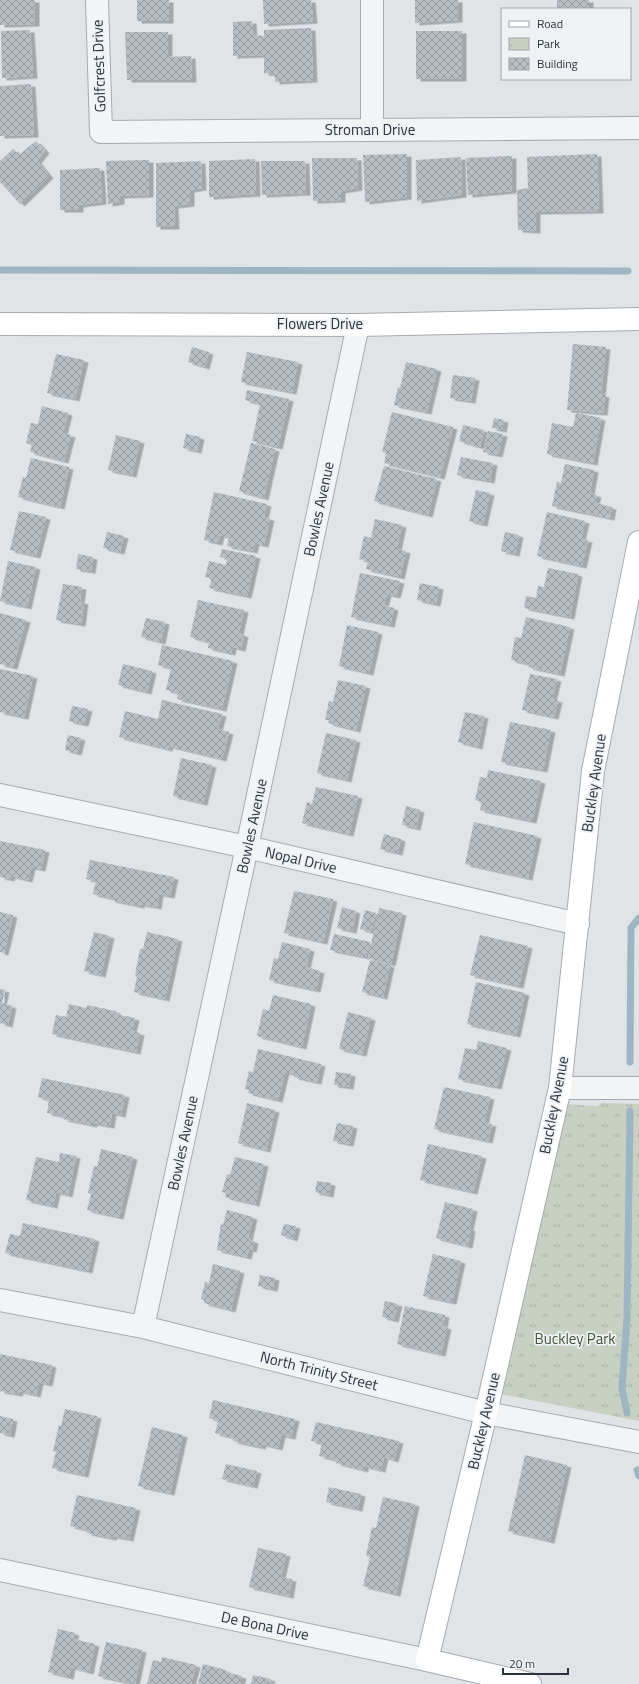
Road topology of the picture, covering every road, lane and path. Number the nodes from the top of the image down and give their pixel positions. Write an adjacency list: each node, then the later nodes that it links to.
1 (97, 0): 5 (street, Golfcrest Drive)
2 (372, 0): 4 (street)
3 (639, 128): 4 (street, Stroman Drive)
4 (372, 130): 5 (street, Stroman Drive)
5 (101, 132)
6 (639, 319): 7 (street, Flowers Drive)
7 (358, 324): 8 (street, Flowers Drive); 11 (street, Bowles Avenue)
8 (0, 326)
9 (639, 542): 12 (street, Buckley Avenue)
10 (0, 795): 11 (street, Nopal Drive)
11 (247, 847): 12 (street, Nopal Drive); 16 (street, Bowles Avenue)
12 (578, 924): 13 (street, Buckley Avenue)
13 (560, 1088): 14 (street); 17 (street, Buckley Avenue)
14 (639, 1088)
15 (0, 1300): 16 (street, North Trinity Street)
16 (143, 1327): 17 (street, North Trinity Street)
17 (486, 1413): 18 (street, North Trinity Street); 20 (street, Buckley Avenue)
18 (639, 1442)
19 (0, 1570): 20 (street, De Bona Drive)
20 (427, 1660): 21 (street, De Bona Drive)
21 (530, 1684)

